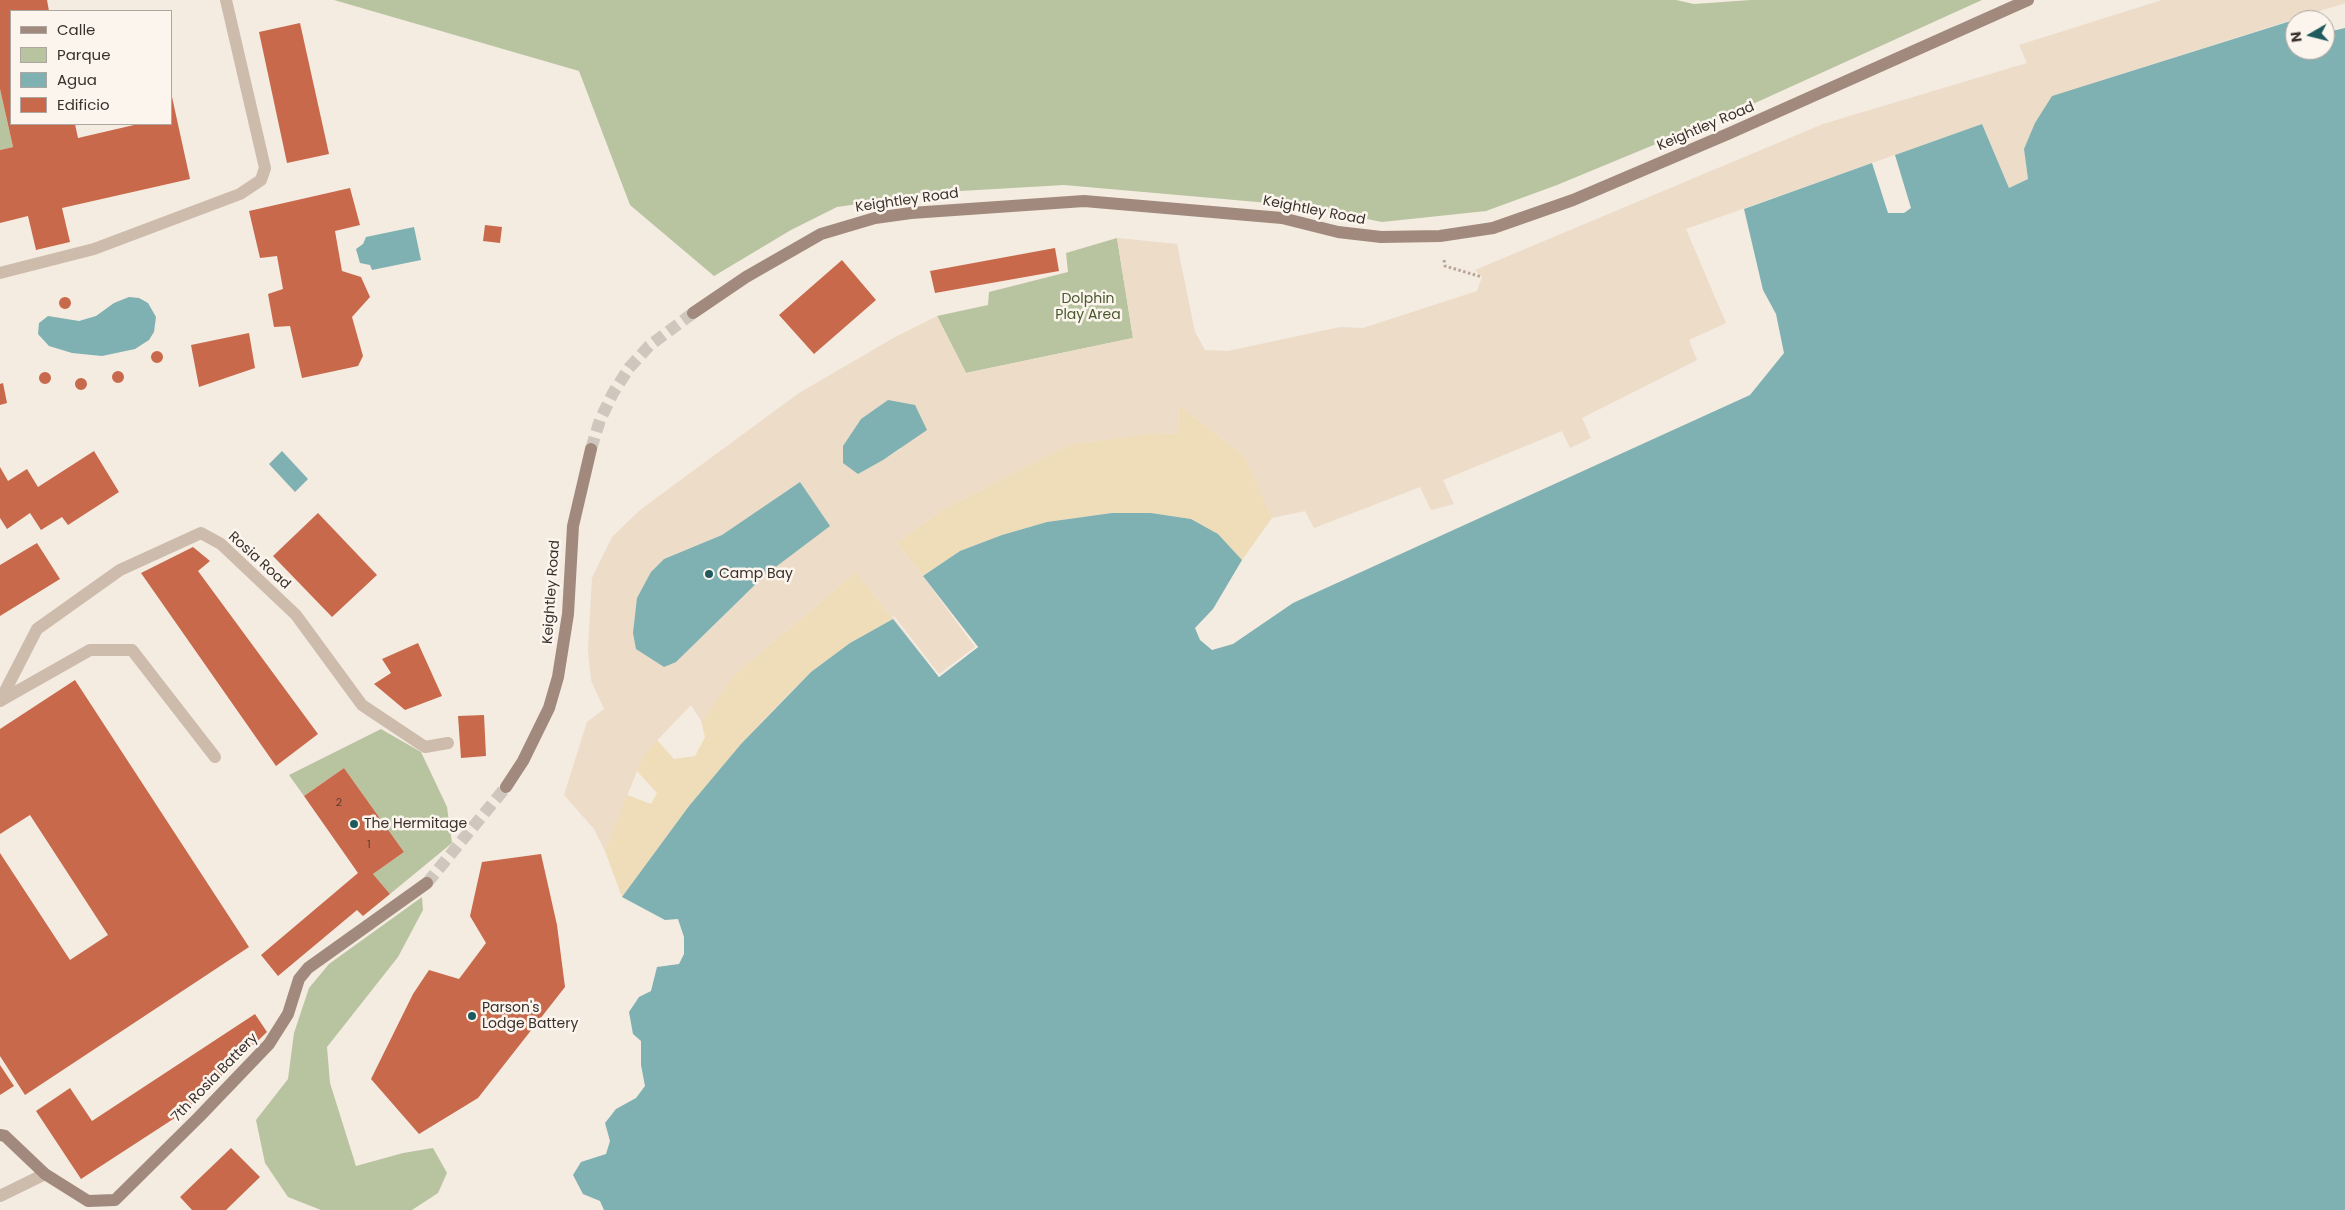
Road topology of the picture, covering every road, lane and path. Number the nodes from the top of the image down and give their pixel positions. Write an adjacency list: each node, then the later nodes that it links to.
1 (226, 0): 4 (street)
2 (2028, 0): 3 (main road, Keightley Road)
3 (1440, 236): 5 (path); 6 (main road, Keightley Road)
4 (0, 273)
5 (1482, 277)
6 (693, 312)
7 (591, 450): 11 (main road, Keightley Road)
8 (0, 701): 9 (street, Rosia Road); 10 (street)
9 (448, 743)
10 (215, 757)
11 (506, 787)
12 (427, 883): 14 (main road, 7th Rosia Battery)
13 (0, 1135): 14 (main road, 7th Rosia Battery)
14 (45, 1174): 15 (street)
15 (0, 1196)

